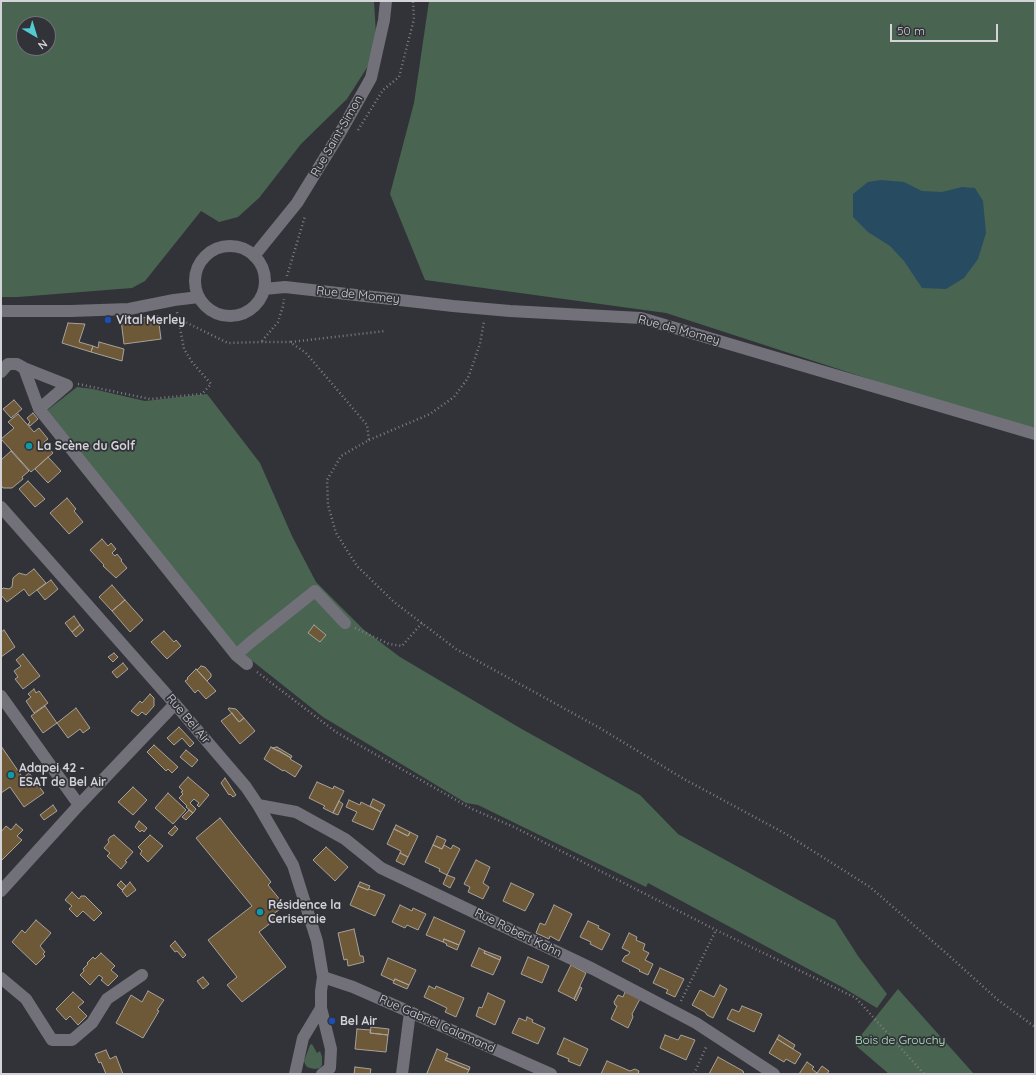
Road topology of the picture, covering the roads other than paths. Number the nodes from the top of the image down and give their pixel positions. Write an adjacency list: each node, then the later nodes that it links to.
1 (386, 1): 2 (street, Rue Saint-Simon)
2 (254, 256): 3 (street); 4 (street)
3 (264, 289): 4 (street); 9 (street, Rue de Momey)
4 (199, 297): 5 (street)
5 (1, 311)
6 (24, 368): 7 (street); 8 (street); 8 (street)
7 (1, 372)
8 (39, 410): 12 (street)
9 (1035, 434)
10 (1, 507): 15 (street, Rue Bel Air)
11 (345, 623): 12 (street)
12 (236, 656): 13 (street)
13 (247, 664)
14 (1, 696): 16 (street)
15 (176, 704): 16 (street); 17 (street, Rue Bel Air)
16 (79, 805): 18 (street)
17 (258, 805): 20 (street, Rue Bel Air); 28 (street, Rue Robert Kahn)
18 (1, 891)
19 (142, 975): 21 (street)
20 (323, 976): 22 (street, Rue Bel Air); 23 (street, Rue Gabriel Calamand)
21 (1, 978)
22 (321, 1008): 24 (street); 25 (street, Rue Bel Air)
23 (410, 1012): 26 (street); 27 (street, Rue Gabriel Calamand)
24 (295, 1074)
25 (322, 1074)
26 (402, 1074)
27 (551, 1074)
28 (774, 1074)

